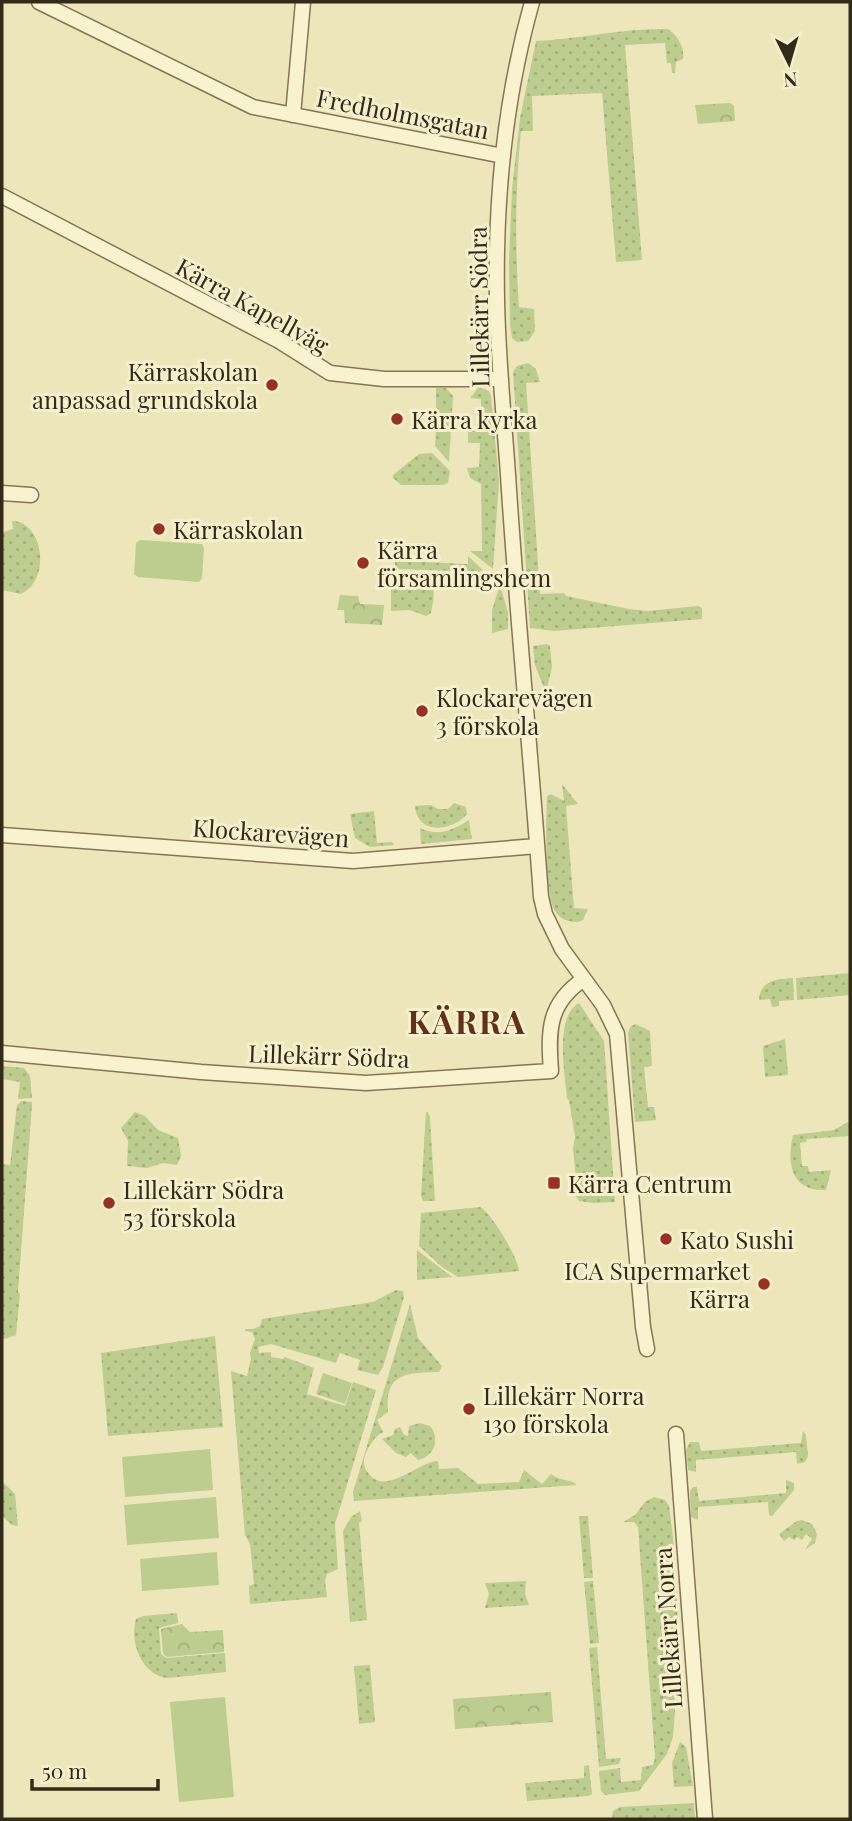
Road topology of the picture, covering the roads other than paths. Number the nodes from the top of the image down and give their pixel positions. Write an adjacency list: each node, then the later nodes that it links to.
1 (39, 2): 4 (street, Fredholmsgatan)
2 (303, 2): 4 (street, Fredholmsgatan)
3 (532, 2): 5 (street, Lillekärr Södra)
4 (293, 115): 5 (street, Fredholmsgatan)
5 (503, 156): 7 (street, Lillekärr Södra)
6 (2, 196): 7 (street, Kärra Kapellväg)
7 (501, 379): 11 (street, Lillekärr Södra)
8 (2, 493): 9 (street)
9 (31, 495)
10 (2, 835): 11 (street, Klockarevägen)
11 (537, 846): 12 (street, Lillekärr Södra)
12 (584, 979): 13 (street, Lillekärr Södra); 14 (street, Lillekärr Södra)
13 (2, 1053)
14 (647, 1349)
15 (676, 1434): 16 (street, Lillekärr Norra)
16 (705, 1819)

